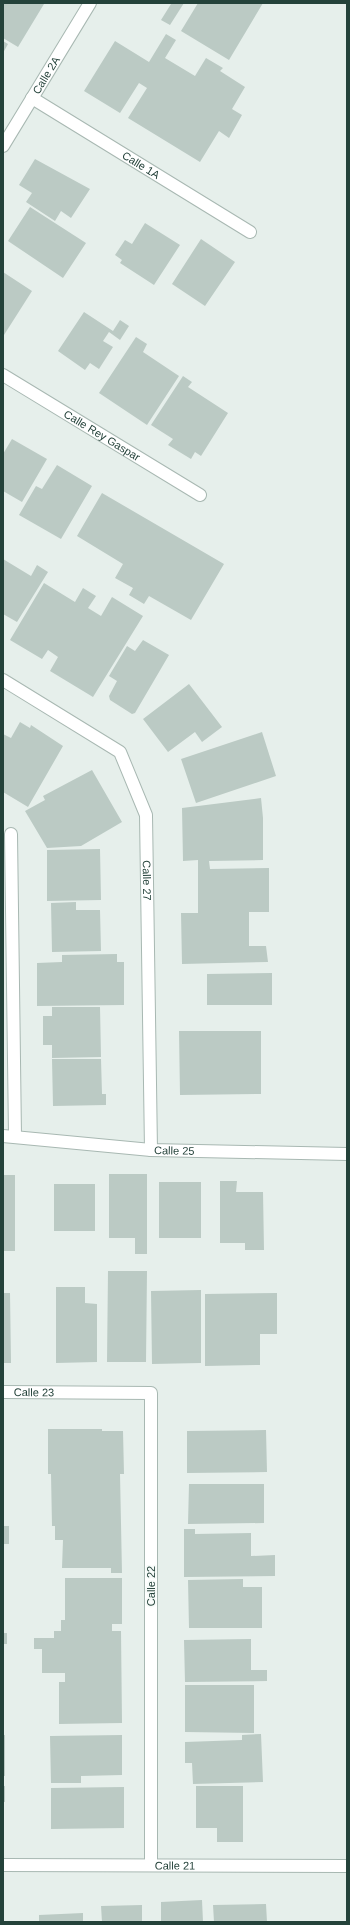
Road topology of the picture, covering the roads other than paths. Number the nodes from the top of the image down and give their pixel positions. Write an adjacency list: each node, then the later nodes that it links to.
1 (90, 3): 2 (street, Calle 2A)
2 (32, 98): 3 (street, Calle 2A); 4 (street, Calle 1A)
3 (3, 146)
4 (250, 232)
5 (3, 375): 6 (street, Calle Rey Gaspar)
6 (200, 495)
7 (3, 680): 10 (street, Calle 27)
8 (12, 834): 9 (street)
9 (9, 1136): 10 (street, Calle 25)
10 (151, 1150): 11 (street, Calle 25)
11 (347, 1154)
12 (65, 1391): 13 (street, Calle 23); 15 (street, Calle 22)
13 (3, 1392)
14 (3, 1865): 15 (street, Calle 21)
15 (151, 1865): 16 (street, Calle 21)
16 (347, 1866)

